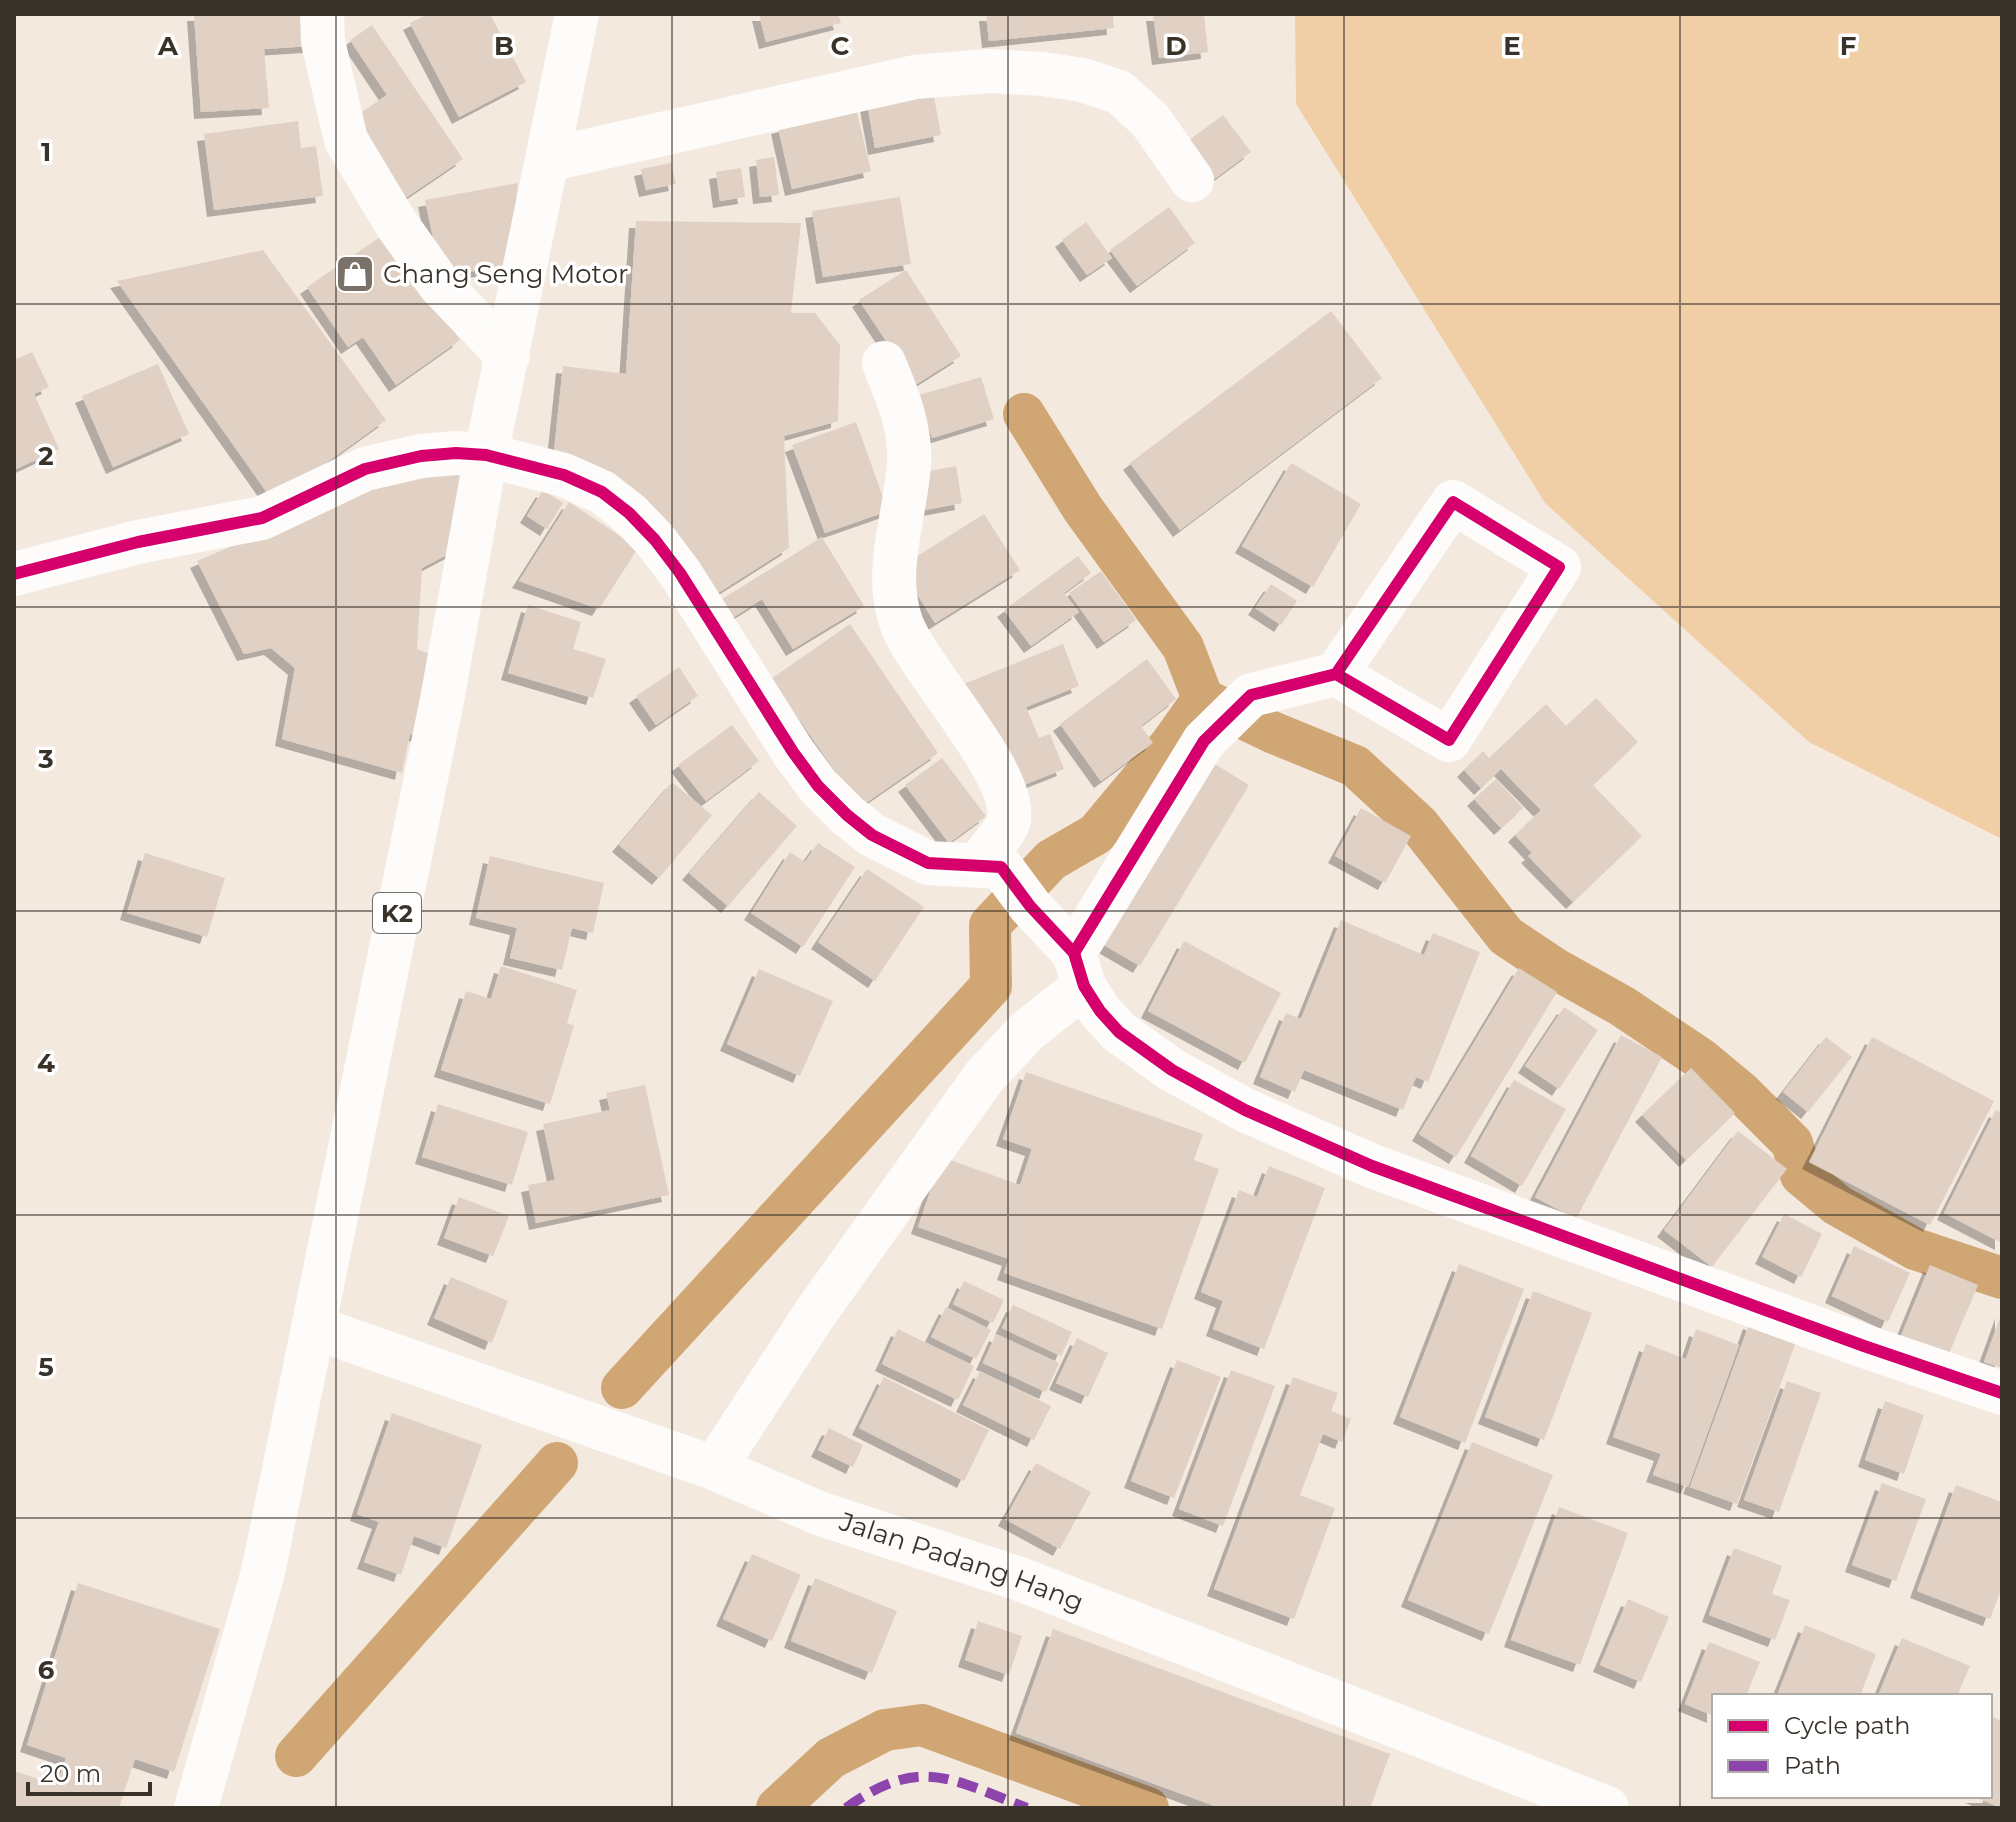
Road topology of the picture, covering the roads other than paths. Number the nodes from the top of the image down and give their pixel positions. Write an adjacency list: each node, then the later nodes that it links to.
1 (322, 14): 5 (street)
2 (577, 14): 3 (street, K2)
3 (547, 160): 4 (street); 5 (street, K2)
4 (1192, 180)
5 (508, 356): 7 (street, K2)
6 (884, 363): 10 (street)
7 (486, 455): 8 (street); 10 (street); 12 (street, K2)
8 (14, 574)
9 (1336, 674): 9 (street); 11 (street)
10 (989, 866): 11 (street)
11 (1079, 970): 13 (street); 14 (street)
12 (313, 1327): 14 (street, Jalan Padang Hang); 15 (street, K2)
13 (2002, 1393)
14 (700, 1463): 16 (street, Jalan Padang Hang)
15 (196, 1808)
16 (1607, 1808)

